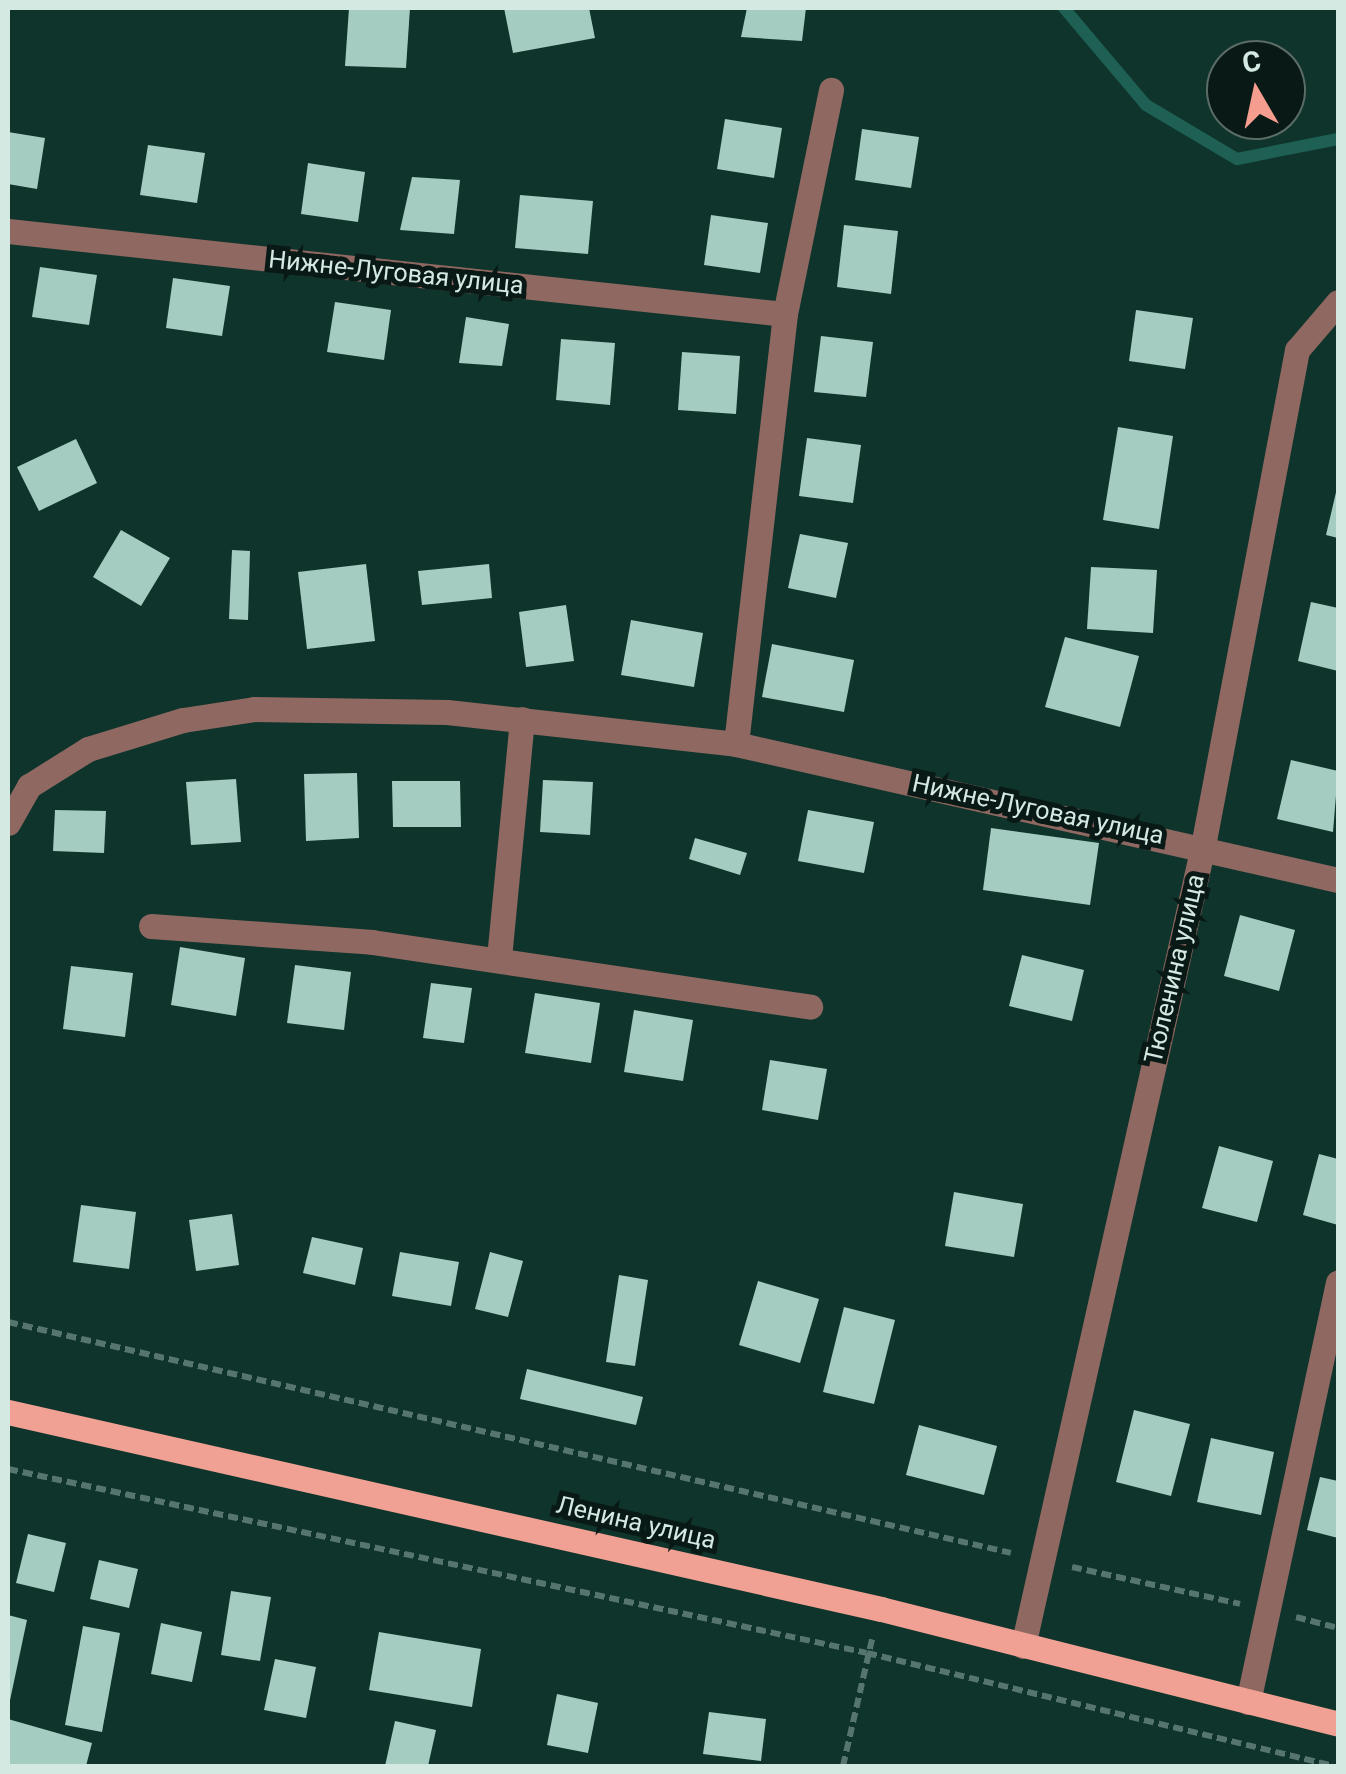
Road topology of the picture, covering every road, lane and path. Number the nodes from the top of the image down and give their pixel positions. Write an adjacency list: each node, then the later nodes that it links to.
1 (831, 90): 4 (street)
2 (8, 232): 4 (street, Нижне-Луговая улица)
3 (1338, 302): 8 (street, Тюленина улица)
4 (785, 314): 6 (street)
5 (522, 718): 6 (street, Нижне-Луговая улица); 7 (street, Нижне-Луговая улица); 11 (street)
6 (736, 744): 8 (street, Нижне-Луговая улица)
7 (8, 823)
8 (1203, 846): 9 (street, Нижне-Луговая улица); 17 (street, Тюленина улица)
9 (1338, 880)
10 (150, 926): 11 (street)
11 (500, 958): 12 (street)
12 (810, 1007)
13 (1338, 1283): 19 (street)
14 (8, 1322): 17 (path)
15 (8, 1412): 18 (main road, Ленина улица)
16 (8, 1469): 22 (path)
17 (1043, 1560): 19 (path); 21 (street, Тюленина улица)
18 (881, 1609): 21 (main road, Ленина улица); 22 (path)
19 (1268, 1610): 20 (path); 23 (street)
20 (1338, 1628)
21 (1023, 1646): 23 (main road, Ленина улица)
22 (867, 1653): 25 (path); 26 (path)
23 (1248, 1702): 24 (main road, Ленина улица)
24 (1338, 1724)
25 (842, 1766)
26 (1333, 1766)

